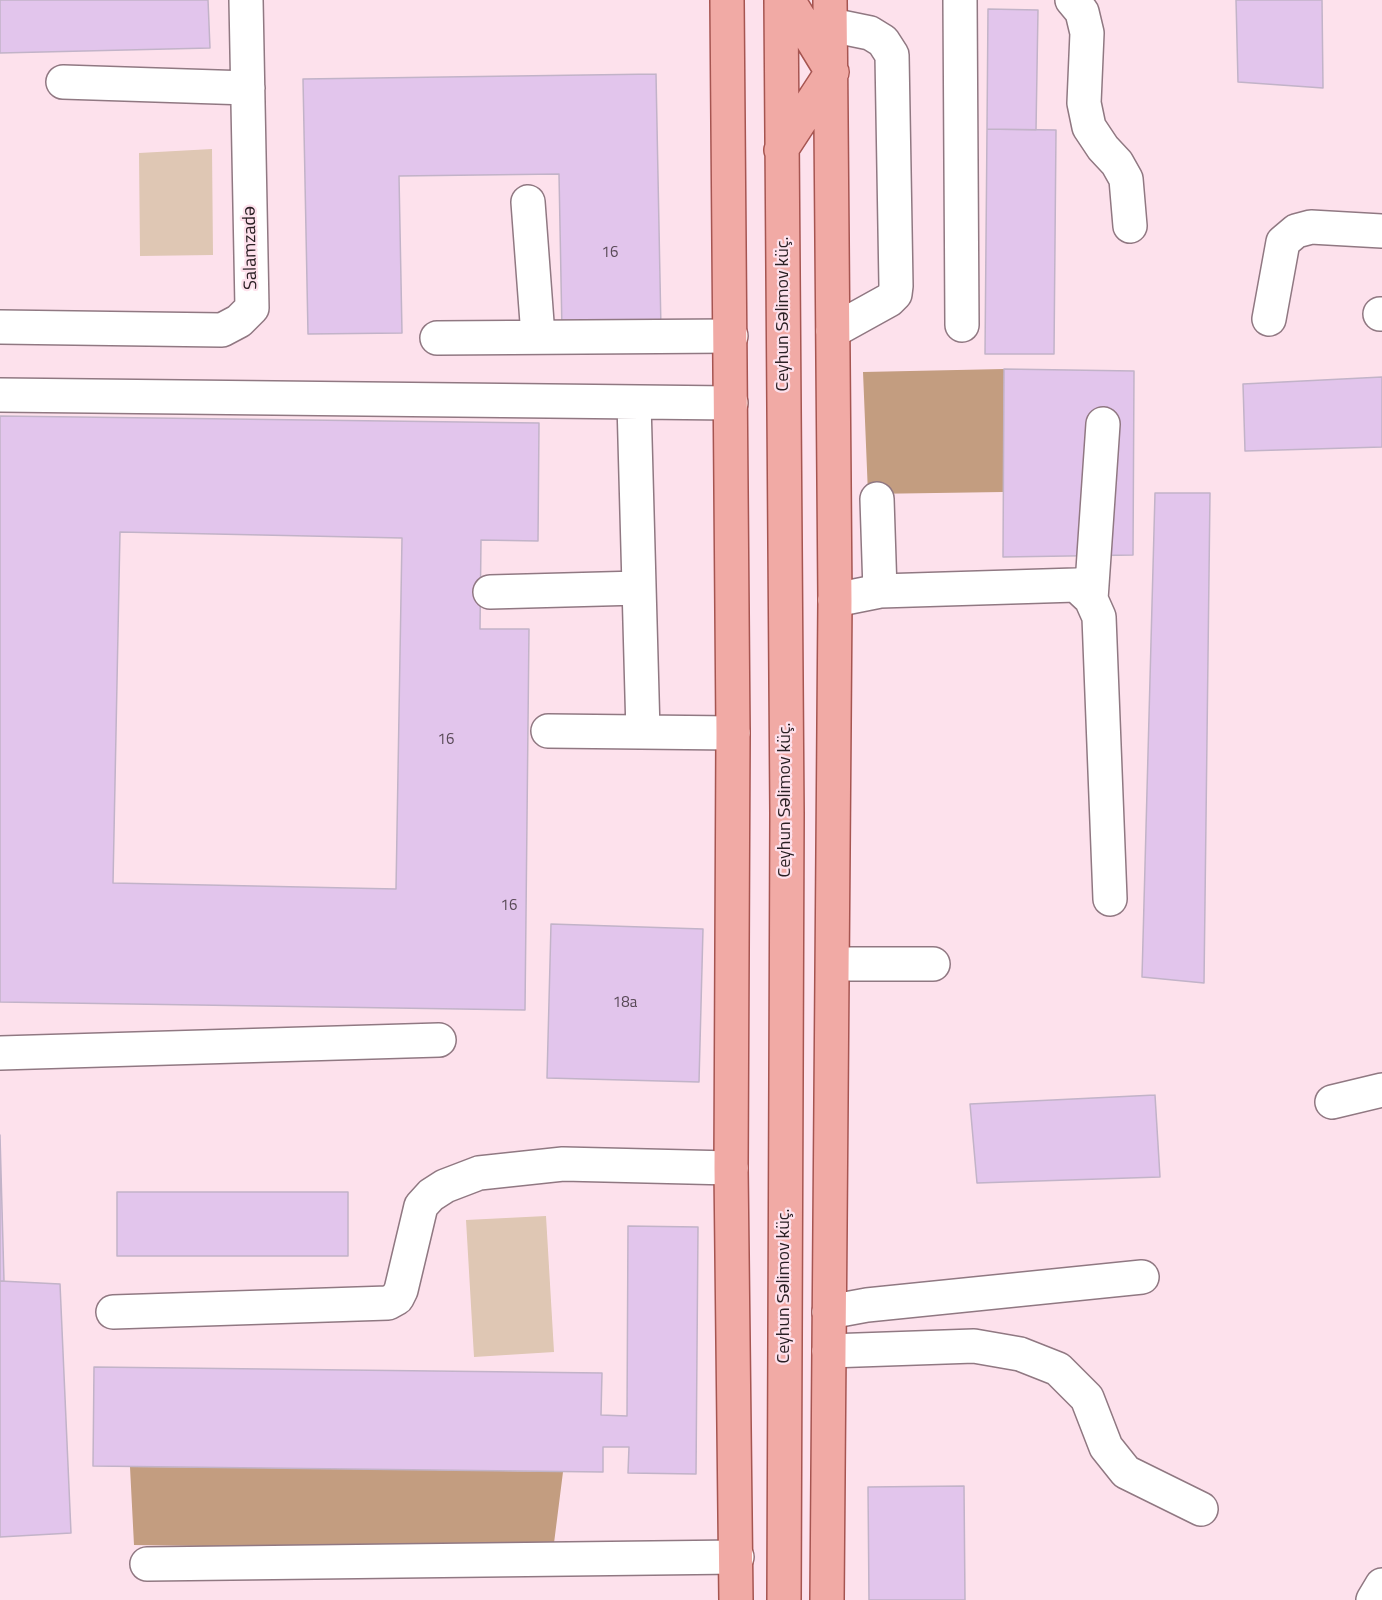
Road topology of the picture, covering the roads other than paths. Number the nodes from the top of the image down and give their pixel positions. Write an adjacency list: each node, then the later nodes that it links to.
1 (246, 0): 10 (lane, Salamzadə)
2 (728, 0): 20 (main road)
3 (781, 0): 11 (main road, Ceyhun Səlimov küç.)
4 (788, 0): 8 (main road)
5 (960, 0): 16 (lane)
6 (1072, 0): 13 (lane)
7 (831, 13): 8 (main road); 18 (lane)
8 (832, 72): 11 (main road); 18 (main road)
9 (63, 82): 10 (lane)
10 (248, 88): 17 (lane, Salamzadə)
11 (781, 150): 35 (main road, Ceyhun Səlimov küç.)
12 (528, 202): 19 (lane)
13 (1130, 226)
14 (1382, 231): 15 (lane)
15 (1269, 320)
16 (962, 324)
17 (0, 327)
18 (833, 331): 31 (main road)
19 (538, 336): 20 (lane); 21 (lane)
20 (731, 336): 24 (main road)
21 (437, 338)
22 (0, 395): 23 (lane)
23 (634, 402): 24 (lane); 27 (lane)
24 (731, 403): 34 (main road)
25 (1103, 424): 30 (lane)
26 (877, 499): 28 (lane)
27 (639, 588): 29 (lane); 33 (lane)
28 (880, 591): 30 (lane); 31 (lane)
29 (490, 592)
30 (1091, 599): 36 (lane)
31 (835, 600): 37 (main road)
32 (548, 731): 33 (lane)
33 (643, 732): 34 (lane)
34 (733, 733): 43 (main road)
35 (787, 813): 37 (main road); 53 (main road, Ceyhun Səlimov küç.)
36 (1110, 899)
37 (833, 964): 38 (lane); 46 (main road)
38 (933, 964)
39 (439, 1040): 40 (lane)
40 (0, 1053)
41 (1382, 1090): 42 (lane)
42 (1332, 1102)
43 (731, 1168): 45 (lane); 49 (main road)
44 (1142, 1277): 46 (lane)
45 (112, 1311)
46 (830, 1312): 47 (main road)
47 (829, 1351): 48 (lane); 54 (main road)
48 (1201, 1509)
49 (736, 1557): 50 (lane); 52 (main road)
50 (147, 1564)
51 (1382, 1585): 55 (lane)
52 (736, 1600)
53 (784, 1600)
54 (827, 1600)
55 (1373, 1600)

